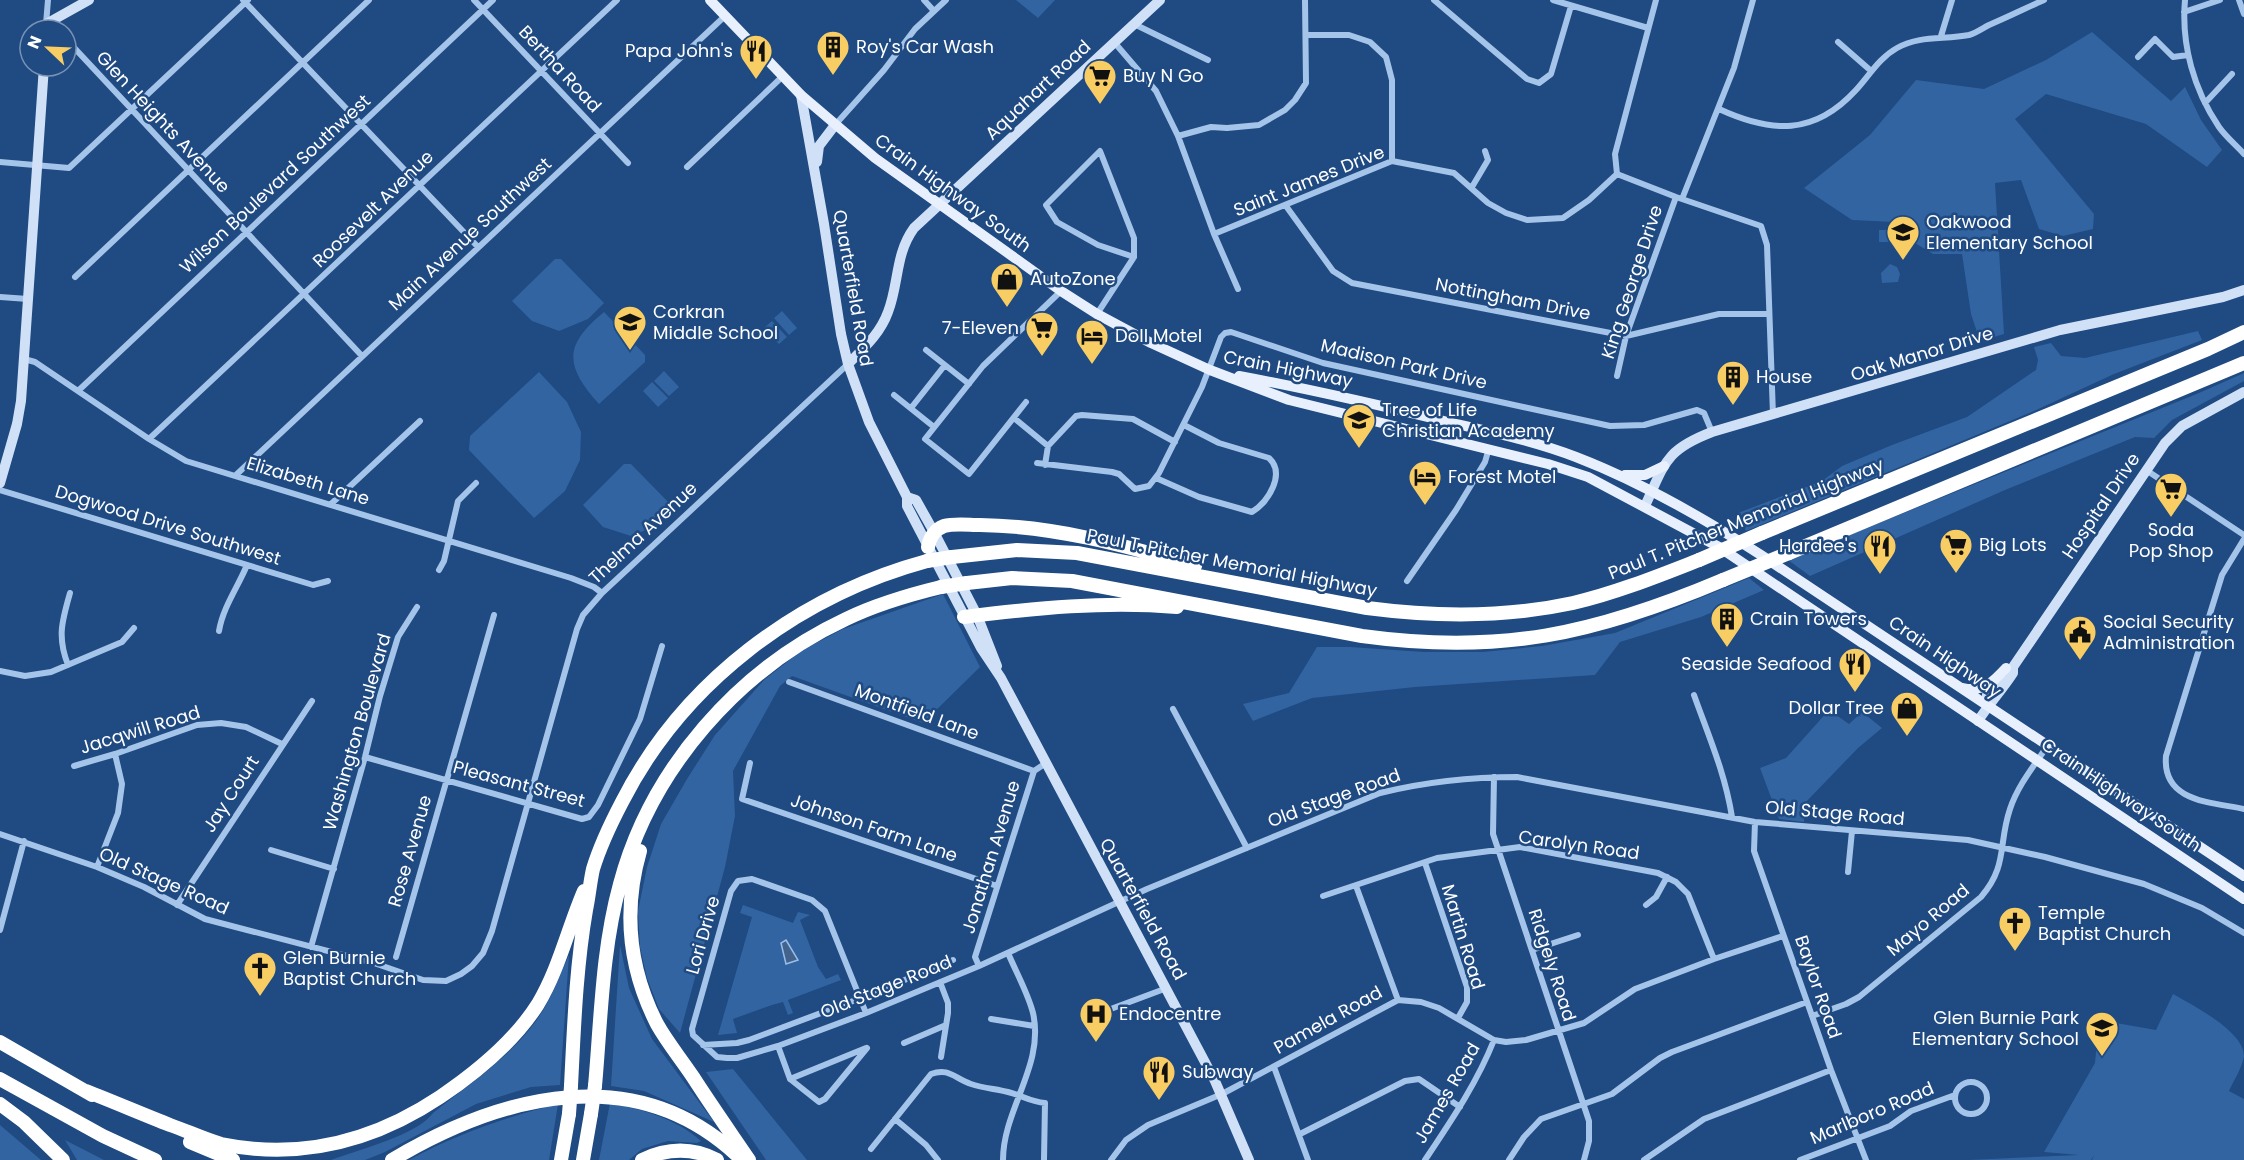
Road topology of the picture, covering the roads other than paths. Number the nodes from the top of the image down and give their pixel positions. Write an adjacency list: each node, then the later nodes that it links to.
1 (48, 0): 28 (street)
2 (89, 0): 29 (street)
3 (369, 0): 40 (street)
4 (474, 0): 23 (street, Bertha Road)
5 (493, 0): 23 (street, Wilson Boulevard Southwest)
6 (618, 0): 42 (street, Roosevelt Avenue)
7 (924, 0): 24 (street)
8 (946, 0): 24 (street)
9 (1160, 0): 30 (street, Aquahart Road)
10 (1305, 0): 32 (street)
11 (1434, 0): 22 (street)
12 (1553, 0): 22 (street)
13 (1656, 0): 31 (street)
14 (1753, 0): 49 (street, King George Drive)
15 (1952, 0): 33 (street)
16 (2044, 0): 33 (street)
17 (2185, 0): 25 (street)
18 (2220, 0): 25 (street)
19 (2239, 0): 26 (street)
20 (246, 1): 40 (street); 48 (street)
21 (714, 2): 27 (main road, Crain Highway South)
22 (1571, 6): 31 (street)
23 (483, 10): 42 (street, Bertha Road); 50 (street, Wilson Boulevard Southwest)
24 (934, 11): 51 (street)
25 (2184, 12): 37 (street)
26 (2244, 14)
27 (724, 16): 44 (main road, Crain Highway South); 52 (street, Main Avenue Southwest)
28 (47, 18)
29 (60, 18)
30 (1134, 24): 34 (street, Aquahart Road); 39 (street)
31 (1648, 28): 62 (street)
32 (1306, 35): 53 (street); 56 (street)
33 (1941, 36): 41 (street)
34 (1114, 42): 53 (street); 67 (street, Aquahart Road)
35 (1838, 42): 41 (street)
36 (78, 52): 48 (street, Glen Heights Avenue)
37 (2188, 55): 38 (street); 47 (street)
38 (2138, 57)
39 (1208, 60)
40 (303, 61): 50 (street); 61 (street)
41 (1870, 70): 49 (street)
42 (541, 71): 52 (street, Bertha Road); 64 (street, Roosevelt Avenue)
43 (2232, 74): 47 (street)
44 (783, 76): 46 (main road, Crain Highway South); 60 (street)
45 (43, 78): 59 (street)
46 (801, 95): 51 (main road, Crain Highway South); 63 (street, Quarterfield Road)
47 (2205, 104): 55 (street)
48 (131, 109): 59 (street); 61 (street, Glen Heights Avenue)
49 (1719, 109): 66 (street, King George Drive)
50 (361, 125): 64 (street); 69 (street, Wilson Boulevard Southwest)
51 (835, 125): 63 (street, Quarterfield Road); 67 (main road, Crain Highway South)
52 (600, 133): 58 (street, Bertha Road); 71 (street, Main Avenue Southwest)
53 (1178, 136): 70 (street)
54 (1485, 151): 65 (street)
55 (2244, 154)
56 (1392, 161): 65 (street, Saint James Drive); 68 (street, Saint James Drive)
57 (0, 162): 59 (street)
58 (628, 163)
59 (37, 166): 79 (street)
60 (687, 167)
61 (188, 170): 69 (street, Glen Heights Avenue); 73 (street)
62 (1617, 174): 65 (street, Saint James Drive); 66 (street)
63 (816, 181): 88 (street, Quarterfield Road)
64 (419, 185): 71 (street); 77 (street, Roosevelt Avenue)
65 (1472, 187)
66 (1679, 198): 81 (street); 83 (street, King George Drive)
67 (938, 205): 76 (main road, Crain Highway South); 88 (street, Thelma Avenue)
68 (1286, 206): 70 (street, Saint James Drive); 83 (street, Nottingham Drive)
69 (246, 232): 77 (street, Glen Heights Avenue); 93 (street, Wilson Boulevard Southwest)
70 (1214, 234): 74 (street)
71 (478, 247): 85 (street, Main Avenue Southwest)
72 (1134, 257): 72 (street); 80 (street)
73 (75, 277)
74 (1238, 289)
75 (2244, 290): 98 (street, Oak Manor Drive)
76 (1061, 291): 80 (main road, Crain Highway South); 92 (street)
77 (306, 294): 85 (street, Glen Heights Avenue); 104 (street, Roosevelt Avenue)
78 (0, 297): 79 (street)
79 (28, 299): 86 (street)
80 (1097, 314): 90 (main road, Crain Highway South)
81 (1769, 314): 83 (street, Nottingham Drive); 98 (street)
82 (2244, 332): 130 (highway, Paul T. Pitcher Memorial Highway, bridge)
83 (1626, 336): 91 (street, King George Drive)
84 (926, 350): 89 (street)
85 (362, 356): 112 (street, Main Avenue Southwest)
86 (24, 359): 93 (street, Elizabeth Lane); 115 (street)
87 (2244, 363): 136 (highway, bridge)
88 (848, 364): 119 (street, Quarterfield Road); 132 (street, Thelma Avenue)
89 (945, 364): 92 (street); 97 (street)
90 (1210, 370): 101 (street); 103 (street, Madison Park Drive); 107 (main road, Crain Highway); 113 (main road, Crain Highway)
91 (1617, 376)
92 (969, 384): 102 (street)
93 (78, 391): 104 (street, Elizabeth Lane)
94 (2244, 392): 111 (street, Hospital Drive)
95 (894, 394): 97 (street)
96 (1026, 402): 99 (street)
97 (911, 408): 102 (street)
98 (1773, 415): 103 (street, Oak Manor Drive)
99 (1014, 418): 102 (street); 106 (street)
100 (420, 421): 120 (street)
101 (1184, 425): 105 (street); 114 (street)
102 (934, 427)
103 (1712, 432): 110 (street, Oak Manor Drive)
104 (149, 439): 112 (street, Elizabeth Lane)
105 (1175, 442): 106 (street); 114 (street)
106 (1048, 446): 109 (street)
107 (1489, 448): 121 (main road, Crain Highway); 129 (street)
108 (1037, 463): 109 (street)
109 (1045, 465): 114 (street)
110 (1664, 466): 113 (main road); 118 (street, Oak Manor Drive)
111 (2145, 470): 123 (street); 141 (street, Hospital Drive)
112 (236, 475): 120 (street, Elizabeth Lane)
113 (1621, 476): 118 (main road, Crain Highway)
114 (1156, 478)
115 (0, 483)
116 (476, 483): 124 (street)
117 (0, 490): 126 (street, Dogwood Drive Southwest)
118 (1652, 491): 121 (street, Oak Manor Drive); 144 (main road, Crain Highway)
119 (907, 497): 122 (street, Quarterfield Road); 125 (street, Quarterfield Road)
120 (331, 504): 124 (street, Elizabeth Lane)
121 (1645, 506): 150 (main road, Crain Highway)
122 (934, 532): 125 (highway); 130 (highway); 135 (street, Quarterfield Road)
123 (2244, 537): 164 (street)
124 (448, 540): 127 (street); 132 (street, Elizabeth Lane)
125 (928, 554): 130 (highway, Paul T. Pitcher Memorial Highway, bridge); 135 (street, Quarterfield Road); 177 (highway, Paul T. Pitcher Memorial Highway)
126 (247, 565): 128 (street, Dogwood Drive Southwest); 138 (street)
127 (439, 570)
128 (328, 581)
129 (1407, 581)
130 (1266, 588)
131 (70, 593): 140 (street)
132 (602, 593): 163 (street, Thelma Avenue)
133 (417, 607): 155 (street, Washington Boulevard)
134 (494, 615): 162 (street, Rose Avenue)
135 (971, 616): 136 (highway); 158 (street, Quarterfield Road)
136 (1304, 625): 146 (highway, bridge)
137 (134, 627): 140 (street)
138 (219, 631)
139 (662, 646): 163 (street, Pleasant Street)
140 (68, 665): 142 (street)
141 (2009, 668): 144 (main road); 148 (street, Hospital Drive)
142 (0, 671)
143 (789, 682): 160 (street, Montfield Lane)
144 (1960, 688): 148 (main road, Crain Highway)
145 (1694, 695): 165 (street)
146 (730, 699): 231 (highway, bridge); 246 (highway)
147 (312, 701): 152 (street, Jay Court)
148 (1988, 706): 150 (street, Hospital Drive); 151 (main road, Crain Highway)
149 (1173, 709): 171 (street)
150 (1978, 721): 156 (main road, Crain Highway South)
151 (2021, 728): 153 (main road, Crain Highway South)
152 (282, 744): 154 (street, Jacqwill Road); 186 (street, Jay Court)
153 (2048, 745): 156 (street, Mayo Road); 179 (main road, Crain Highway South)
154 (115, 754): 159 (street, Jacqwill Road); 175 (street)
155 (365, 757): 162 (street, Pleasant Street); 176 (street, Washington Boulevard)
156 (2037, 759): 170 (street, Mayo Road); 184 (main road, Crain Highway South)
157 (750, 763): 181 (street, Johnson Farm Lane)
158 (1046, 763): 160 (street, Jonathan Avenue); 185 (street, Quarterfield Road)
159 (74, 766)
160 (1034, 771): 181 (street, Jonathan Avenue)
161 (1494, 777): 165 (street, Old Stage Road); 171 (street, Old Stage Road); 173 (street, Ridgely Road)
162 (446, 780): 163 (street, Pleasant Street); 196 (street, Rose Avenue)
163 (528, 803): 194 (street, Thelma Avenue)
164 (2244, 809)
165 (1732, 817): 166 (street, Old Stage Road)
166 (1755, 822): 167 (street, Old Stage Road); 191 (street, Baylor Road)
167 (1852, 831): 170 (street, Old Stage Road); 178 (street)
168 (0, 834): 169 (street, Old Stage Road)
169 (24, 841): 175 (street, Old Stage Road); 188 (street)
170 (2003, 847): 189 (street, Old Stage Road); 207 (street, Mayo Road)
171 (1247, 848): 185 (street, Old Stage Road)
172 (271, 850): 176 (street)
173 (1498, 851): 174 (street, Carolyn Road); 180 (street, Carolyn Road); 193 (street, Ridgely Road)
174 (1425, 862): 182 (street, Carolyn Road); 208 (street, Martin Road)
175 (97, 867): 186 (street, Old Stage Road)
176 (334, 869): 192 (street, Washington Boulevard)
177 (593, 870): 224 (highway); 240 (highway, Paul T. Pitcher Memorial Highway, bridge)
178 (1848, 872)
179 (2244, 876)
180 (1667, 877): 187 (street); 197 (street, Carolyn Road)
181 (997, 886): 199 (street, Jonathan Avenue)
182 (1356, 886): 183 (street, Carolyn Road); 203 (street)
183 (1323, 896)
184 (2244, 899)
185 (1119, 902): 195 (street, Old Stage Road); 201 (street, Quarterfield Road)
186 (177, 905): 192 (street, Old Stage Road)
187 (1646, 905)
188 (0, 930)
189 (2244, 933)
190 (1578, 936): 193 (street)
191 (1784, 936): 197 (street); 204 (street, Baylor Road)
192 (311, 947): 194 (street, Old Stage Road)
193 (1532, 950): 212 (street, Ridgely Road)
194 (483, 953)
195 (1008, 953): 199 (street, Old Stage Road); 211 (street)
196 (396, 957)
197 (1714, 959): 212 (street)
198 (953, 960): 202 (street)
199 (979, 966): 200 (street, Old Stage Road)
200 (940, 982): 205 (street, Old Stage Road); 210 (street)
201 (1167, 988): 206 (street); 225 (street, Quarterfield Road)
202 (861, 998): 205 (street, Lori Drive); 216 (street); 216 (street, Lori Drive)
203 (1398, 1000): 208 (street, Pamela Road); 220 (street, Pamela Road)
204 (1807, 1002): 207 (street, Baylor Road); 229 (street)
205 (866, 1013): 217 (street, Old Stage Road)
206 (1100, 1013)
207 (1812, 1016): 221 (street, Baylor Road)
208 (1458, 1018): 213 (street, Pamela Road)
209 (991, 1019): 211 (street)
210 (946, 1025): 215 (street); 219 (street)
211 (1034, 1026): 227 (street)
212 (1558, 1031): 213 (street); 229 (street, Ridgely Road)
213 (1494, 1040): 230 (street, James Road)
214 (0, 1042): 224 (highway)
215 (904, 1043)
216 (703, 1045): 218 (street, Lori Drive)
217 (778, 1046): 218 (street, Old Stage Road); 223 (street)
218 (710, 1052)
219 (941, 1057)
220 (1274, 1066): 225 (street, Pamela Road); 233 (street)
221 (1831, 1070): 234 (street, Baylor Road); 256 (street)
222 (0, 1079): 237 (highway)
223 (790, 1079): 223 (street)
224 (86, 1091): 238 (highway)
225 (1222, 1094): 250 (street, Pamela Road); 251 (street, Quarterfield Road)
226 (1955, 1095): 226 (street, Marlboro Road); 234 (street, Marlboro Road)
227 (1018, 1096): 232 (street); 248 (street); 249 (street)
228 (0, 1104): 236 (highway)
229 (1583, 1104): 254 (street); 255 (street, Ridgely Road)
230 (1460, 1107): 233 (street); 253 (street, James Road)
231 (593, 1114): 241 (highway); 242 (highway)
232 (895, 1119): 235 (street); 247 (street)
233 (1300, 1134): 252 (street)
234 (1858, 1137): 257 (street, Marlboro Road); 258 (street, Baylor Road)
235 (871, 1149)
236 (63, 1160)
237 (155, 1160)
238 (233, 1160)
239 (392, 1160): 245 (highway)
240 (561, 1160)
241 (583, 1160)
242 (590, 1160)
243 (642, 1160): 244 (highway)
244 (717, 1160)
245 (743, 1160)
246 (749, 1160)
247 (938, 1160)
248 (1003, 1160)
249 (1044, 1160)
250 (1111, 1160)
251 (1249, 1160)
252 (1308, 1160)
253 (1425, 1160)
254 (1509, 1160)
255 (1584, 1160)
256 (1644, 1160)
257 (1800, 1160)
258 (1866, 1160)

